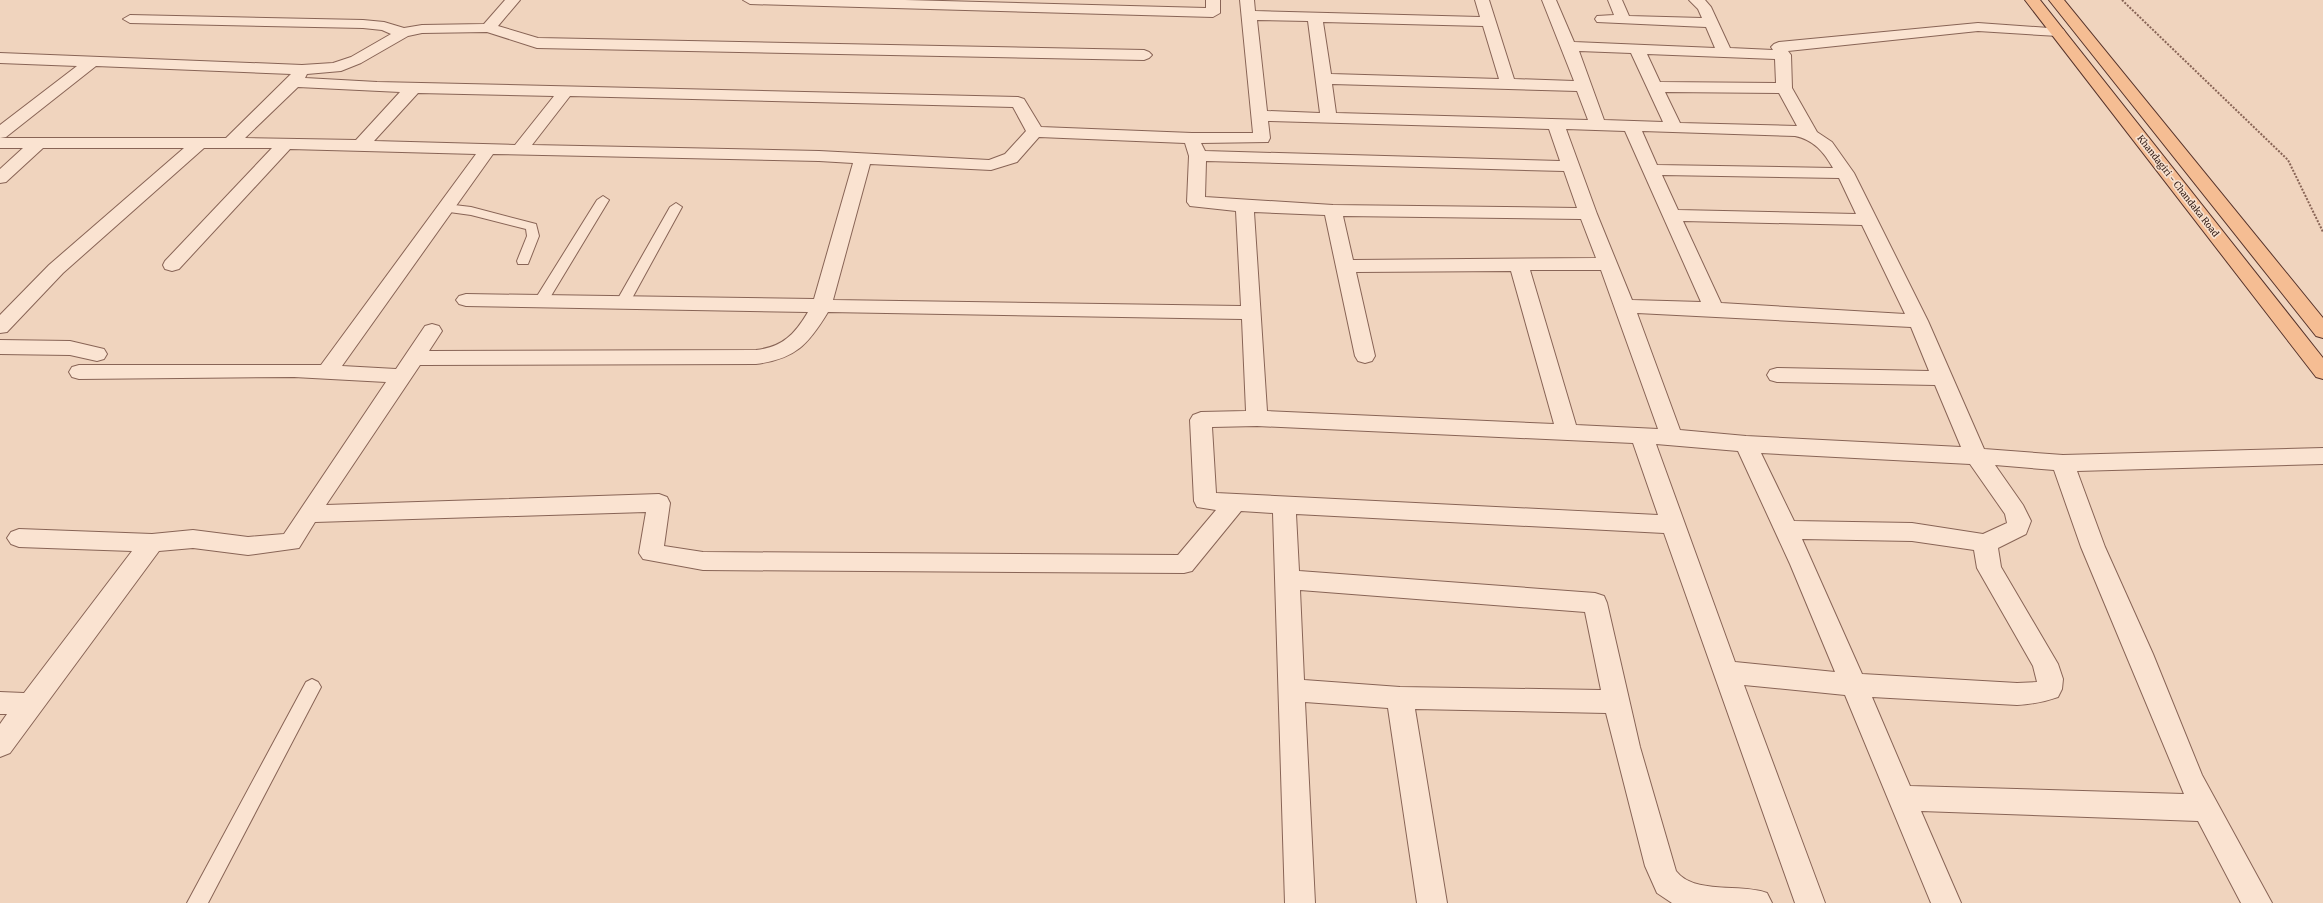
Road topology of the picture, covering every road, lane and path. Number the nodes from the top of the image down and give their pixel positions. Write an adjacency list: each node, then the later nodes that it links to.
1 (513, 0): 18 (street)
2 (750, 0): 3 (street)
3 (1213, 0)
4 (1482, 0): 16 (street)
5 (1549, 0): 21 (street)
6 (1615, 0): 15 (street)
7 (2032, 0): 19 (main road, Khandagiri - Chandaka Road)
8 (2056, 0): 37 (main road, Khandagiri - Chandaka Road)
9 (2122, 0): 70 (path)
10 (1702, 1): 17 (street)
11 (1248, 8): 12 (street); 38 (street)
12 (1315, 17): 16 (street); 29 (street)
13 (130, 19): 20 (street)
14 (1602, 19): 15 (street)
15 (1624, 20): 17 (street)
16 (1489, 22): 30 (street)
17 (1712, 23): 23 (street)
18 (488, 28): 20 (street); 24 (street)
19 (2058, 32): 25 (street); 36 (main road, Khandagiri - Chandaka Road)
20 (403, 33): 28 (street)
21 (1568, 46): 22 (street); 31 (street)
22 (1637, 50): 23 (street); 33 (street)
23 (1725, 53): 25 (street)
24 (1144, 55)
25 (1783, 55): 34 (street)
26 (0, 58): 27 (street)
27 (93, 61): 28 (street); 45 (street)
28 (298, 76): 32 (street); 50 (street)
29 (1323, 79): 30 (street); 39 (street)
30 (1508, 84): 31 (street)
31 (1583, 86): 41 (street)
32 (414, 87): 35 (street); 53 (street)
33 (1655, 87): 34 (street); 43 (street)
34 (1784, 88): 46 (street)
35 (566, 91): 44 (street); 55 (street)
36 (2104, 91): 37 (main road); 92 (main road, Khandagiri - Chandaka Road)
37 (2132, 93): 86 (main road, Khandagiri - Chandaka Road)
38 (1259, 116): 39 (street); 47 (street)
39 (1329, 118): 40 (street)
40 (1556, 124): 41 (street); 58 (street)
41 (1598, 125): 42 (street)
42 (1631, 126): 43 (street); 59 (street)
43 (1674, 127): 46 (street)
44 (1035, 132): 47 (street); 57 (street)
45 (0, 133)
46 (1809, 133): 60 (street)
47 (1192, 138): 56 (street)
48 (0, 143): 52 (street)
49 (200, 143): 50 (street); 52 (street); 84 (street)
50 (230, 143): 51 (street)
51 (286, 143): 53 (street); 73 (street)
52 (38, 144): 61 (street)
53 (360, 146): 54 (street)
54 (488, 149): 55 (street); 65 (street)
55 (520, 150): 57 (street)
56 (1198, 156): 58 (street); 63 (street)
57 (863, 158): 79 (street)
58 (1571, 166): 67 (street)
59 (1651, 170): 60 (street); 68 (street)
60 (1845, 174): 69 (street)
61 (0, 178)
62 (603, 200): 77 (lane)
63 (1245, 206): 66 (street); 82 (street)
64 (676, 207): 78 (lane)
65 (446, 208): 71 (lane); 93 (street)
66 (1334, 210): 67 (street); 75 (street)
67 (1588, 214): 72 (street)
68 (1672, 216): 69 (street); 81 (street)
69 (1867, 220): 83 (street)
70 (2323, 232)
71 (523, 261)
72 (1608, 264): 74 (street); 80 (street)
73 (172, 265)
74 (1519, 265): 75 (street); 97 (street)
75 (1346, 266): 89 (street)
76 (466, 300): 77 (street)
77 (540, 301): 78 (street)
78 (623, 302): 79 (street)
79 (822, 305): 82 (street); 90 (street)
80 (1625, 306): 81 (street); 99 (street)
81 (1714, 309): 83 (street)
82 (1252, 313): 96 (street)
83 (1918, 321): 95 (street)
84 (0, 327)
85 (432, 330): 90 (street)
86 (2323, 331)
87 (0, 347): 88 (street)
88 (97, 354)
89 (1365, 356)
90 (406, 367): 93 (street); 106 (street)
91 (79, 372): 93 (street)
92 (2323, 372)
93 (326, 373)
94 (1777, 376): 95 (street)
95 (1941, 378): 101 (street)
96 (1257, 418): 97 (street); 104 (street)
97 (1567, 432): 98 (street)
98 (1642, 436): 99 (street); 107 (street)
99 (1672, 437): 100 (street)
100 (1746, 444): 101 (street); 108 (street)
101 (1976, 456): 103 (street); 111 (street)
102 (2323, 456): 103 (street)
103 (2063, 463): 123 (street)
104 (1235, 503): 105 (street); 106 (street)
105 (1284, 505): 107 (street); 112 (street)
106 (308, 514): 110 (street)
107 (1673, 525): 113 (street)
108 (1786, 530): 111 (street); 114 (street)
109 (18, 538): 110 (street)
110 (152, 543): 120 (street)
111 (1986, 544): 114 (street)
112 (1287, 580): 116 (street); 118 (street)
113 (1726, 672): 114 (street); 128 (street)
114 (1854, 685): 122 (street)
115 (312, 687): 124 (lane)
116 (1292, 690): 117 (street); 125 (street)
117 (1400, 698): 118 (street); 126 (street)
118 (1617, 702): 127 (street)
119 (0, 703): 120 (street)
120 (31, 704): 121 (street)
121 (0, 745)
122 (1902, 798): 123 (street); 129 (street)
123 (2206, 808): 130 (street)
124 (197, 903)
125 (1300, 903)
126 (1432, 903)
127 (1757, 903)
128 (1810, 903)
129 (1946, 903)
130 (2257, 903)

